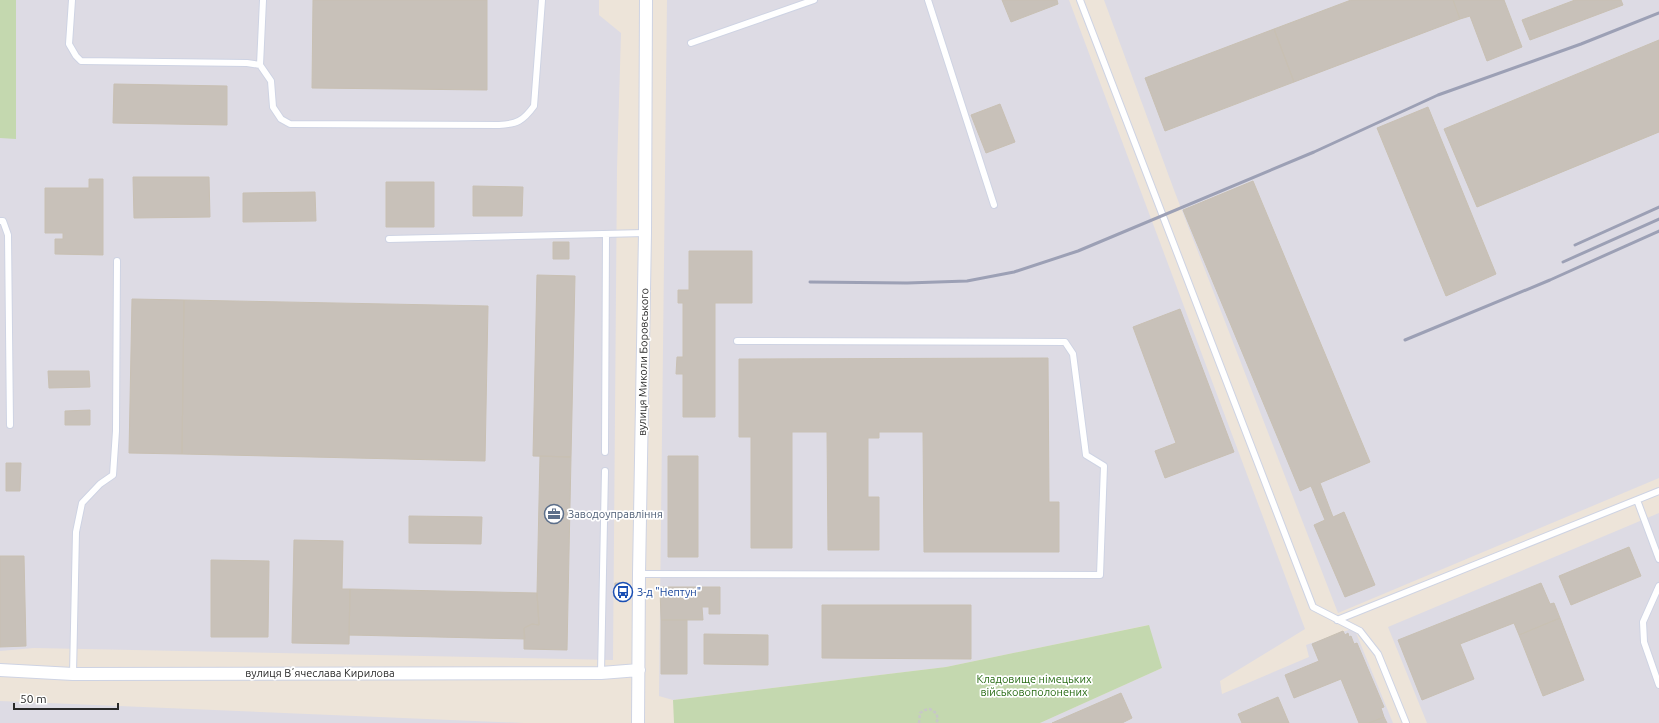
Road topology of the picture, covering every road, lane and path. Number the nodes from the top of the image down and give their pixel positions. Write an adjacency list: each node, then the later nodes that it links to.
1 (72, 0): 9 (lane)
2 (264, 0): 9 (lane)
3 (542, 0): 9 (lane)
4 (646, 0): 12 (street, вулиця Миколи Боровського)
5 (814, 0): 8 (lane)
6 (928, 0): 10 (lane)
7 (1080, 0): 25 (lane)
8 (691, 43)
9 (260, 65)
10 (994, 205)
11 (0, 221): 17 (lane)
12 (645, 233): 13 (lane); 23 (street, вулиця Миколи Боровського)
13 (606, 234): 14 (lane); 18 (lane)
14 (389, 239)
15 (117, 261): 29 (lane)
16 (737, 341): 23 (lane)
17 (10, 425)
18 (604, 452)
19 (605, 471): 28 (lane)
20 (1659, 491): 21 (lane)
21 (1636, 500): 22 (lane); 25 (lane)
22 (1659, 559)
23 (639, 574): 27 (street, вулиця Миколи Боровського)
24 (1659, 586): 30 (lane)
25 (1337, 620): 34 (lane)
26 (0, 670): 29 (street, вулиця Вʼячеслава Кирилова)
27 (639, 670): 28 (street, вулиця Вʼячеслава Кирилова); 31 (street, вулиця Миколи Боровського)
28 (601, 673): 29 (street, вулиця Вʼячеслава Кирилова)
29 (73, 674)
30 (1659, 685)
31 (638, 723)
32 (919, 723): 33 (path)
33 (936, 723)
34 (1406, 723)

